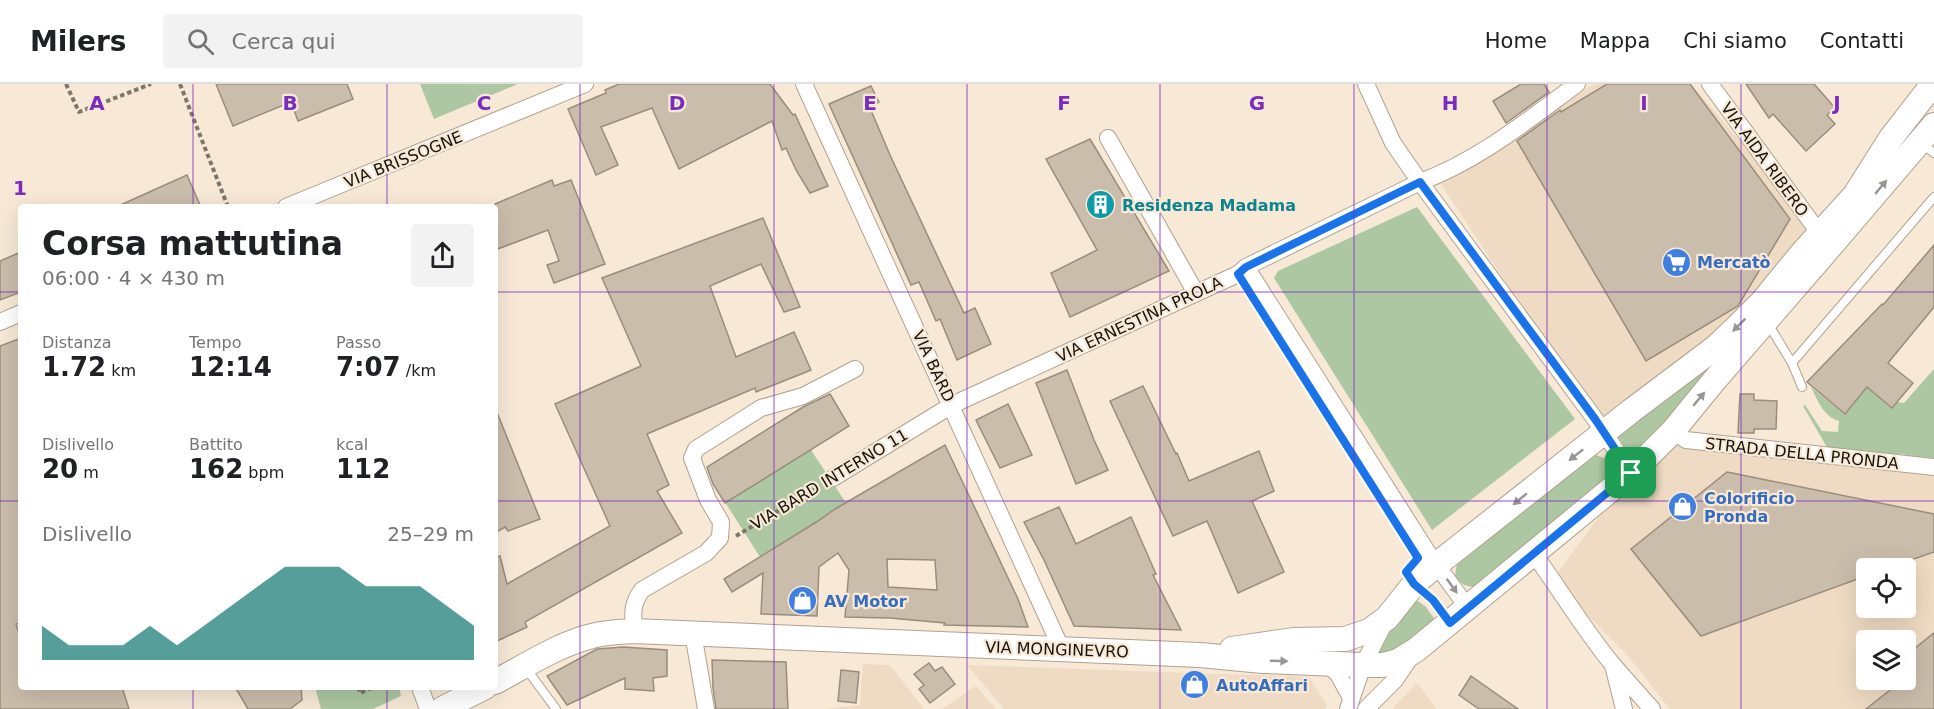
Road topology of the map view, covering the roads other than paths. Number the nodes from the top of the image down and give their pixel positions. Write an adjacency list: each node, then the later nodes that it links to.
1 (585, 84): 12 (street, VIA BRISSOGNE)
2 (804, 84): 22 (street, VIA BARD)
3 (1365, 84): 10 (street)
4 (1577, 84): 10 (street, VIA ERNESTINA PROLA)
5 (1710, 84): 13 (street, VIA AIDA RIBERO)
6 (1934, 84): 7 (street)
7 (1904, 120): 9 (street); 13 (street)
8 (1108, 138): 15 (street)
9 (1929, 140): 17 (street, one-way to 9)
10 (1420, 182): 14 (street, VIA ERNESTINA PROLA); 24 (street)
11 (1934, 197): 19 (lane)
12 (293, 204)
13 (1820, 234): 24 (street, one-way to 24)
14 (1246, 267): 15 (street, VIA ERNESTINA PROLA); 29 (street)
15 (1196, 293): 22 (street, VIA ERNESTINA PROLA)
16 (18, 314): 18 (street)
17 (1766, 321): 19 (lane); 23 (street, one-way to 17)
18 (0, 322)
19 (1792, 363): 21 (lane)
20 (855, 369): 32 (street)
21 (1802, 387)
22 (952, 405): 27 (street, VIA BARD INTERNO 11); 34 (street, VIA BARD)
23 (1673, 430): 25 (street, STRADA DELLA PRONDA); 26 (street)
24 (1604, 433): 26 (street); 29 (street, one-way to 29)
25 (1934, 467)
26 (1631, 473): 28 (street)
27 (833, 478)
28 (1534, 554): 30 (street); 39 (street)
29 (1436, 565): 30 (street, one-way to 30); 31 (street)
30 (1468, 608): 35 (street)
31 (1387, 618): 36 (street); 38 (street)
32 (634, 631): 33 (street, VIA MONGINEVRO); 40 (street, VIA MONGINEVRO)
33 (693, 633): 34 (street, VIA MONGINEVRO); 48 (street)
34 (1062, 650): 36 (street, VIA MONGINEVRO)
35 (1416, 650): 38 (street, VIA MONGINEVRO); 49 (street)
36 (1200, 655): 37 (street, VIA MONGINEVRO, one-way to 37)
37 (1326, 663): 38 (street, VIA MONGINEVRO); 44 (street)
38 (1363, 664): 44 (street)
39 (1613, 665): 50 (street); 51 (street)
40 (525, 666): 41 (street, VIA MONGINEVRO); 47 (lane)
41 (498, 680)
42 (421, 690): 45 (street)
43 (479, 690): 46 (street)
44 (1349, 703)
45 (428, 709)
46 (442, 709)
47 (556, 709)
48 (706, 709)
49 (1366, 709)
50 (1624, 709)
51 (1652, 709)

